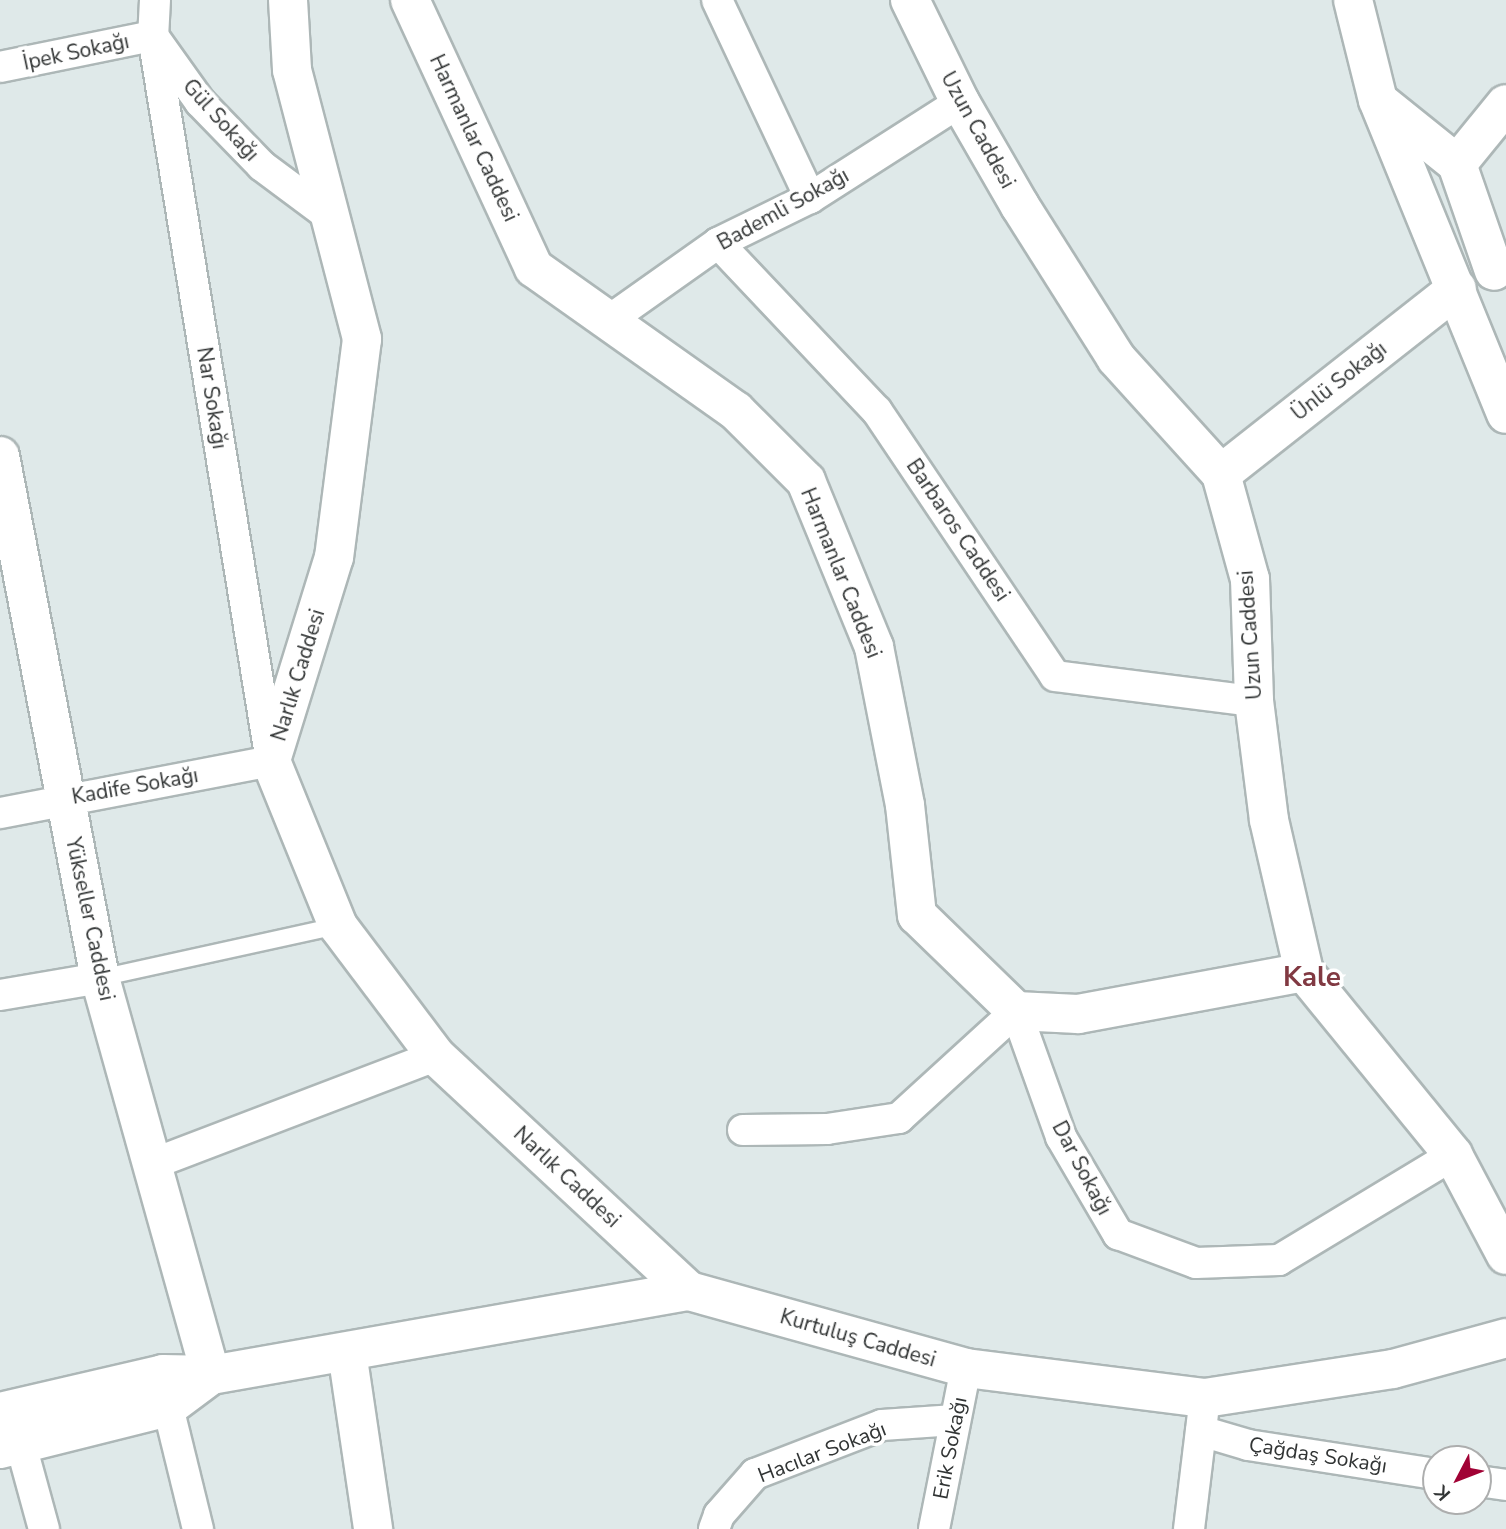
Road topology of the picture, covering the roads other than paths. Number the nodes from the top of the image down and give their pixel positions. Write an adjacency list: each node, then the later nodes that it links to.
1 (155, 0): 7 (street)
2 (288, 0): 14 (street, Narlık Caddesi)
3 (410, 0): 18 (street, Harmanlar Caddesi)
4 (717, 0): 13 (street)
5 (910, 0): 10 (street, Uzun Caddesi)
6 (1359, 5): 9 (street)
7 (153, 36): 8 (street, İpek Sokağı); 14 (street, Gül Sokağı); 23 (street, Nar Sokağı)
8 (0, 68)
9 (1378, 100): 12 (street); 17 (street)
10 (960, 102): 13 (street, Bademli Sokağı); 21 (street, Uzun Caddesi)
11 (1506, 104): 12 (street)
12 (1457, 164): 16 (street)
13 (810, 198): 15 (street, Bademli Sokağı)
14 (328, 215): 23 (street, Narlık Caddesi)
15 (718, 243): 18 (street, Bademli Sokağı); 22 (street, Barbaros Caddesi)
16 (1500, 268): 17 (street, Ünlü Sokağı)
17 (1457, 288): 19 (street); 21 (street, Ünlü Sokağı)
18 (608, 320): 30 (street, Harmanlar Caddesi)
19 (1506, 414)
20 (0, 456): 24 (street, Yükseller Caddesi)
21 (1221, 474): 22 (street, Uzun Caddesi)
22 (1254, 701): 27 (street, Uzun Caddesi)
23 (271, 761): 24 (street, Kadife Sokağı); 26 (street, Narlık Caddesi)
24 (65, 798): 25 (street, Kadife Sokağı); 28 (street, Yükseller Caddesi)
25 (0, 813)
26 (338, 926): 28 (lane); 31 (street, Narlık Caddesi)
27 (1304, 972): 30 (street); 33 (street, Uzun Caddesi)
28 (100, 978): 29 (street); 34 (street, Yükseller Caddesi)
29 (0, 995)
30 (1016, 1011): 32 (street); 33 (street, Dar Sokağı)
31 (436, 1056): 34 (street); 36 (street, Narlık Caddesi)
32 (743, 1130)
33 (1454, 1155): 35 (street, Uzun Caddesi)
34 (150, 1165): 40 (street, Yükseller Caddesi)
35 (1506, 1255)
36 (689, 1291): 38 (street, Kurtuluş Caddesi); 39 (street, Kurtuluş Caddesi)
37 (1506, 1338): 43 (street, Kurtuluş Caddesi)
38 (347, 1352): 40 (street, Kurtuluş Caddesi); 49 (street)
39 (966, 1368): 43 (street, Kurtuluş Caddesi); 44 (street, Erik Sokağı)
40 (211, 1375): 41 (street, Kurtuluş Caddesi); 42 (street, Kurtuluş Caddesi)
41 (168, 1406): 45 (street, Kurtuluş Caddesi); 48 (street)
42 (0, 1412)
43 (1203, 1415): 46 (street, Çağdaş Sokağı); 52 (street)
44 (956, 1420): 50 (street, Hacılar Sokağı); 51 (street, Erik Sokağı)
45 (10, 1447): 47 (street)
46 (1422, 1472)
47 (44, 1529)
48 (198, 1529)
49 (373, 1529)
50 (714, 1529)
51 (934, 1529)
52 (1189, 1529)

